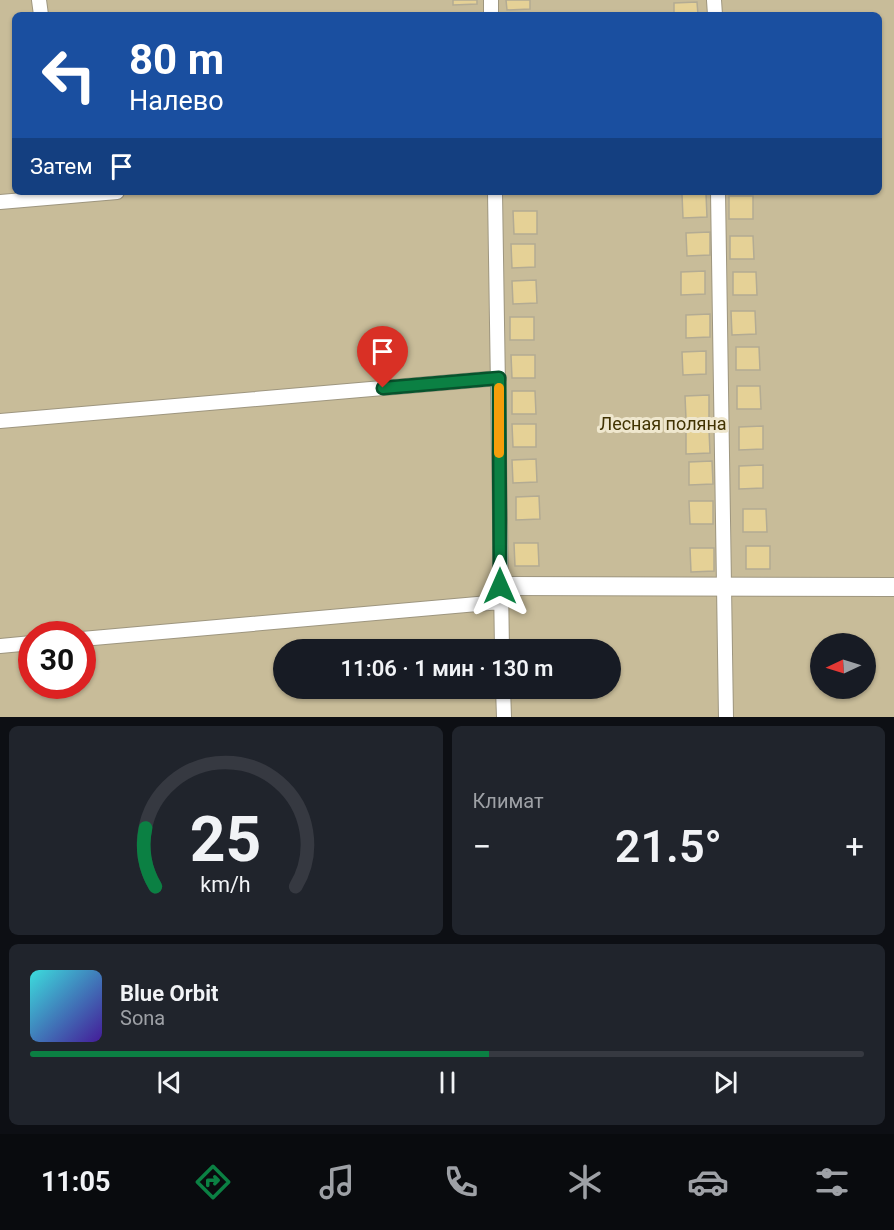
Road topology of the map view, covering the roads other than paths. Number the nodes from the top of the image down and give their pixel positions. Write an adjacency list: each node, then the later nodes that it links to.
1 (59, 195): 4 (street)
2 (495, 195): 5 (street)
3 (718, 195): 7 (street)
4 (0, 202)
5 (499, 378): 6 (street); 9 (street)
6 (0, 421)
7 (724, 585): 8 (street); 9 (street); 16 (street)
8 (894, 587)
9 (500, 594): 10 (street); 11 (street)
10 (96, 637)
11 (502, 639)
12 (18, 644): 13 (street)
13 (0, 646)
14 (503, 699): 15 (street)
15 (504, 717)
16 (726, 717)

